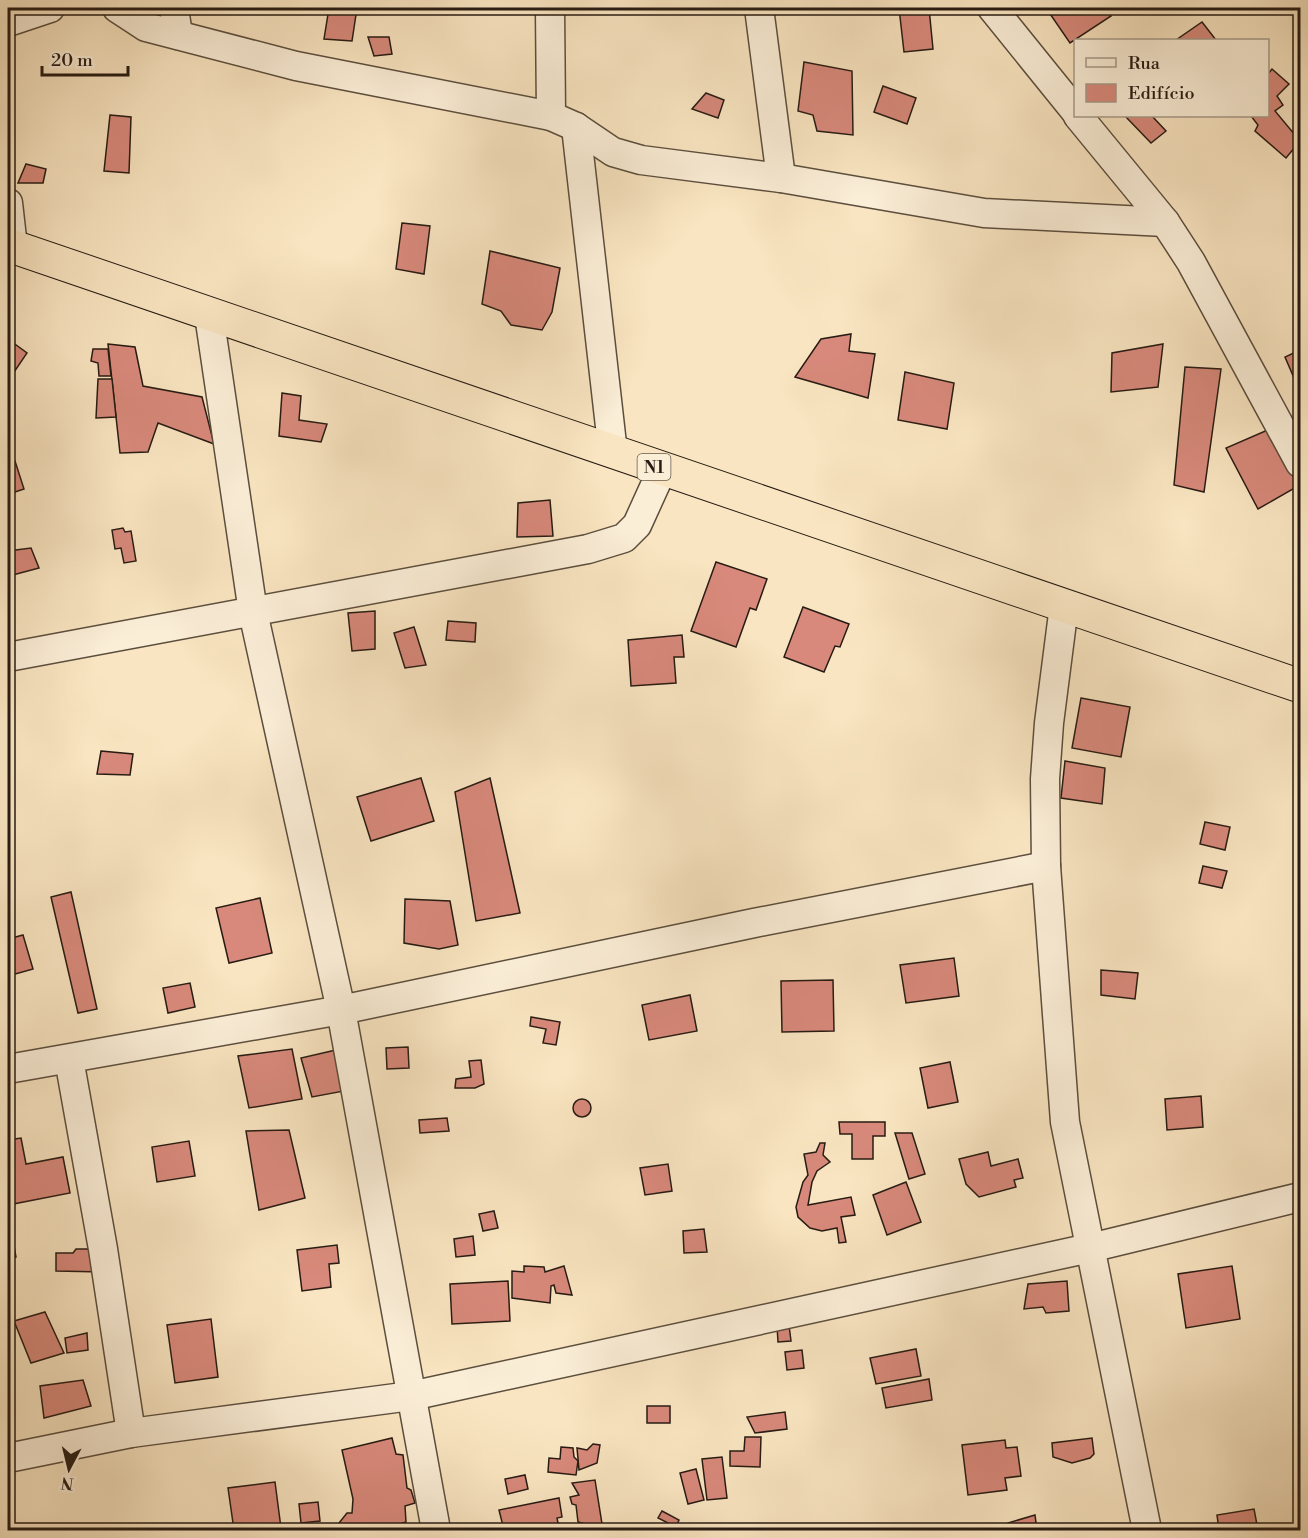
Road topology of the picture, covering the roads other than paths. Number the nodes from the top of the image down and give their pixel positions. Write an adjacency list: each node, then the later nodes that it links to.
1 (50, 8): 7 (street)
2 (117, 8): 8 (street)
3 (174, 8): 8 (street)
4 (550, 8): 11 (street)
5 (759, 8): 12 (street)
6 (992, 8): 9 (street)
7 (8, 22)
8 (178, 35): 11 (street)
9 (1074, 110)
10 (1079, 117): 14 (street)
11 (564, 121): 12 (street); 17 (street)
12 (781, 178): 14 (street)
13 (8, 203): 15 (street)
14 (1165, 222): 18 (street)
15 (10, 246): 16 (highway, N1)
16 (209, 315): 17 (highway, N1); 21 (street)
17 (613, 453): 19 (highway, N1)
18 (1300, 463)
19 (662, 470): 20 (highway, N1); 21 (street)
20 (1064, 606): 23 (highway, N1); 24 (street)
21 (252, 612): 22 (street); 25 (street)
22 (8, 657)
23 (1300, 686)
24 (1046, 866): 25 (street); 29 (street)
25 (342, 1010): 26 (street); 30 (street)
26 (69, 1059): 27 (street); 31 (street)
27 (8, 1069)
28 (1300, 1197): 29 (street)
29 (1090, 1248): 30 (street); 34 (street)
30 (411, 1396): 31 (street); 33 (street)
31 (131, 1433): 32 (street)
32 (8, 1458)
33 (436, 1530)
34 (1148, 1530)

